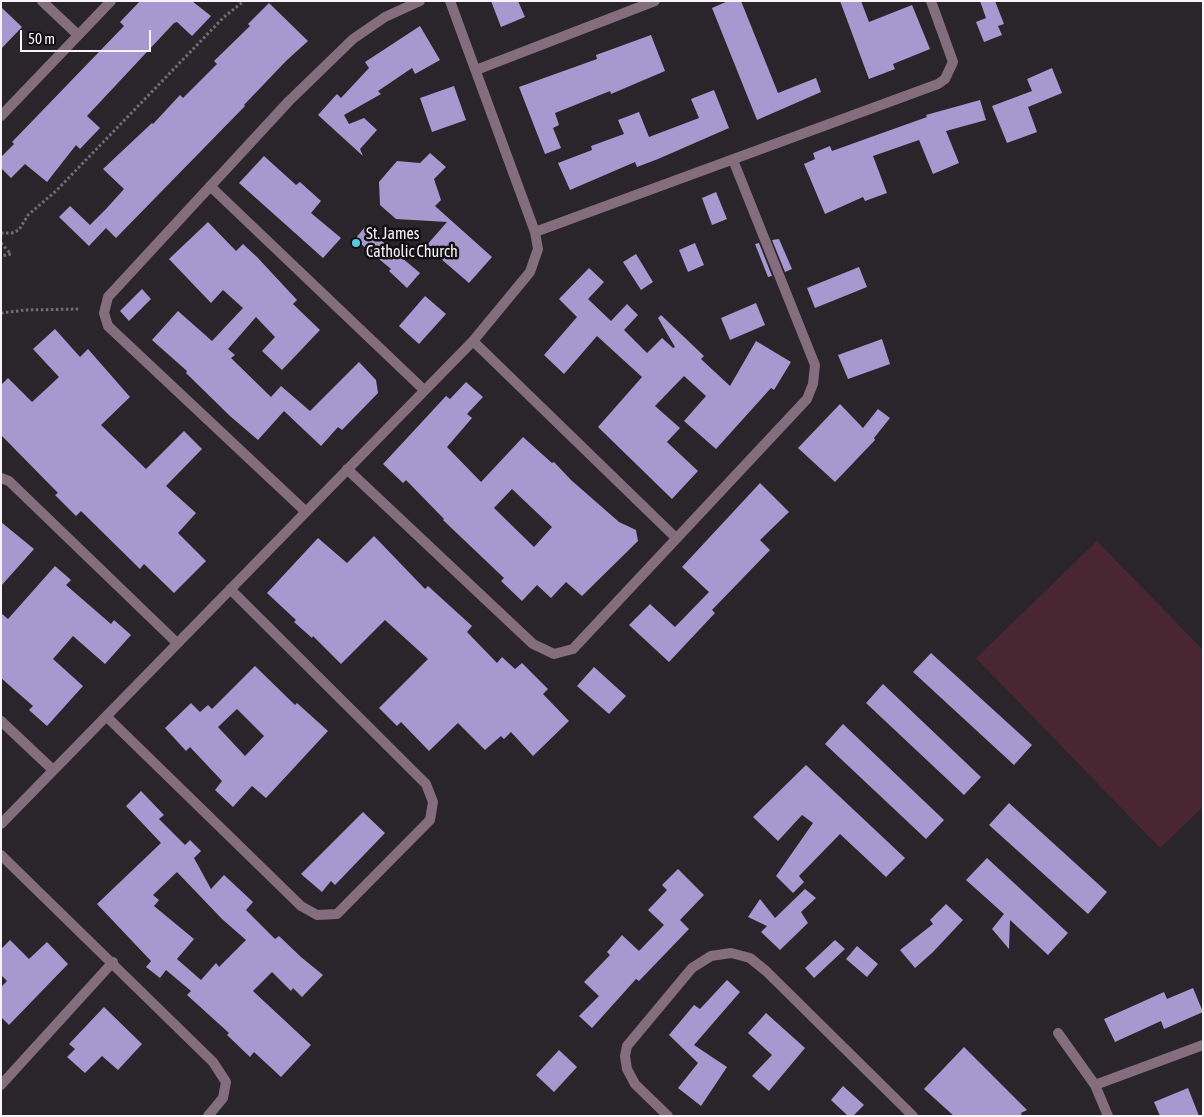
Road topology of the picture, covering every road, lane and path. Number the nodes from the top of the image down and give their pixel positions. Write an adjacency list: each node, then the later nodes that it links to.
1 (42, 1): 8 (street)
2 (111, 1): 8 (street)
3 (244, 1): 14 (path)
4 (420, 1): 12 (street)
5 (450, 1): 9 (street)
6 (655, 1): 9 (street)
7 (931, 1): 11 (street)
8 (78, 35): 10 (street)
9 (476, 70): 13 (street)
10 (1, 116)
11 (733, 160): 13 (street); 24 (street)
12 (210, 186): 20 (street); 23 (street)
13 (535, 232): 19 (street)
14 (1, 233)
15 (1, 243): 16 (path)
16 (1, 256)
17 (79, 309): 18 (path)
18 (1, 314)
19 (473, 341): 20 (street); 24 (street)
20 (424, 390): 21 (street)
21 (347, 469): 23 (street); 24 (street)
22 (1, 478): 26 (street)
23 (306, 512): 25 (street)
24 (676, 538)
25 (230, 588): 26 (street); 27 (street)
26 (177, 643): 27 (street)
27 (107, 717): 29 (street)
28 (1, 721): 29 (street)
29 (54, 770): 30 (street)
30 (1, 824)
31 (1, 855): 32 (street)
32 (113, 962): 35 (street); 37 (street)
33 (1058, 1033): 36 (street)
34 (1203, 1045): 36 (street)
35 (1, 1085)
36 (1095, 1085): 40 (street)
37 (208, 1116)
38 (668, 1116): 39 (street)
39 (913, 1116)
40 (1108, 1116)

